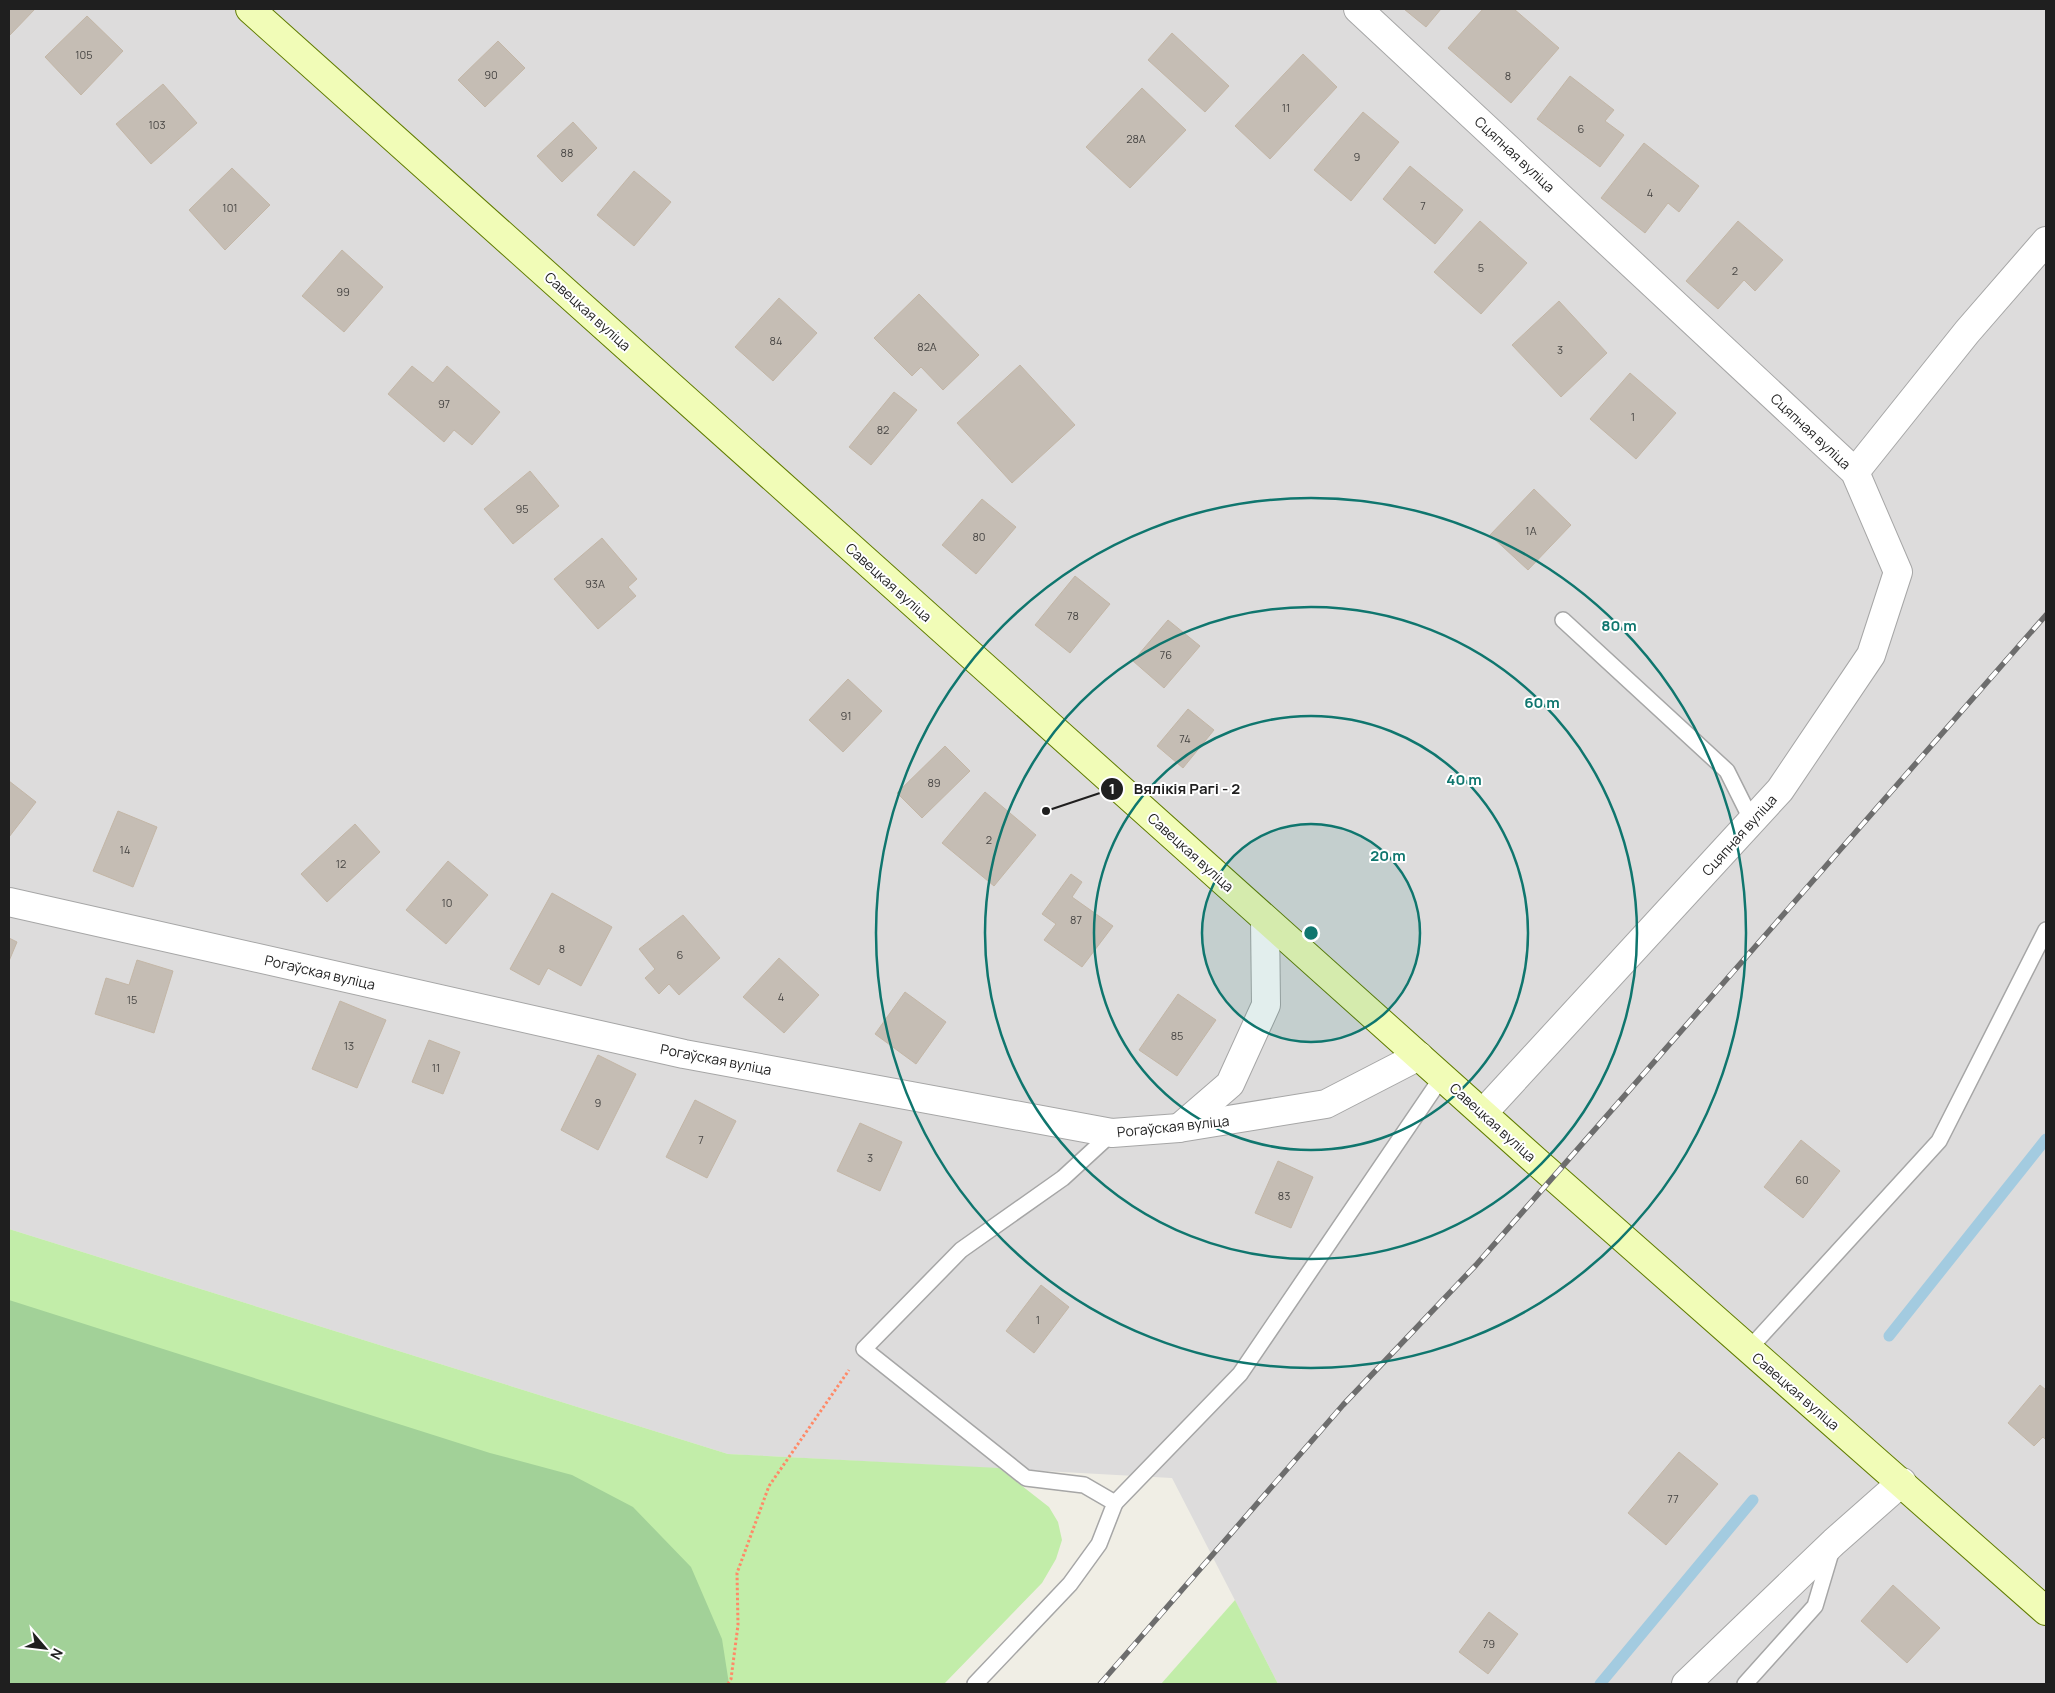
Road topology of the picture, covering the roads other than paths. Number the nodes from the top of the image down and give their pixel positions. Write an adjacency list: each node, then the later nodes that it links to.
1 (250, 9): 8 (main road, Савецкая вуліца)
2 (1358, 9): 4 (street, Сцяпная вуліца)
3 (2046, 241): 4 (street)
4 (1855, 472): 6 (street, Сцяпная вуліца)
5 (1563, 620): 6 (lane)
6 (1752, 821): 12 (street, Сцяпная вуліца)
7 (9, 902): 14 (street, Рогаўская вуліца)
8 (1265, 919): 10 (main road, Савецкая вуліца); 13 (street)
9 (2046, 930): 15 (lane)
10 (1419, 1056): 11 (main road, Савецкая вуліца); 13 (street, Рогаўская вуліца)
11 (1442, 1077): 12 (main road, Савецкая вуліца); 17 (lane)
12 (1483, 1113): 15 (main road, Савецкая вуліца)
13 (1179, 1128): 14 (street, Рогаўская вуліца)
14 (1112, 1133): 17 (lane)
15 (1748, 1350): 16 (main road, Савецкая вуліца)
16 (1902, 1482): 18 (street); 19 (main road, Савецкая вуліца)
17 (1114, 1503): 20 (lane)
18 (1834, 1542): 21 (street); 22 (lane)
19 (2046, 1611)
20 (975, 1684)
21 (1686, 1684)
22 (1745, 1684)

